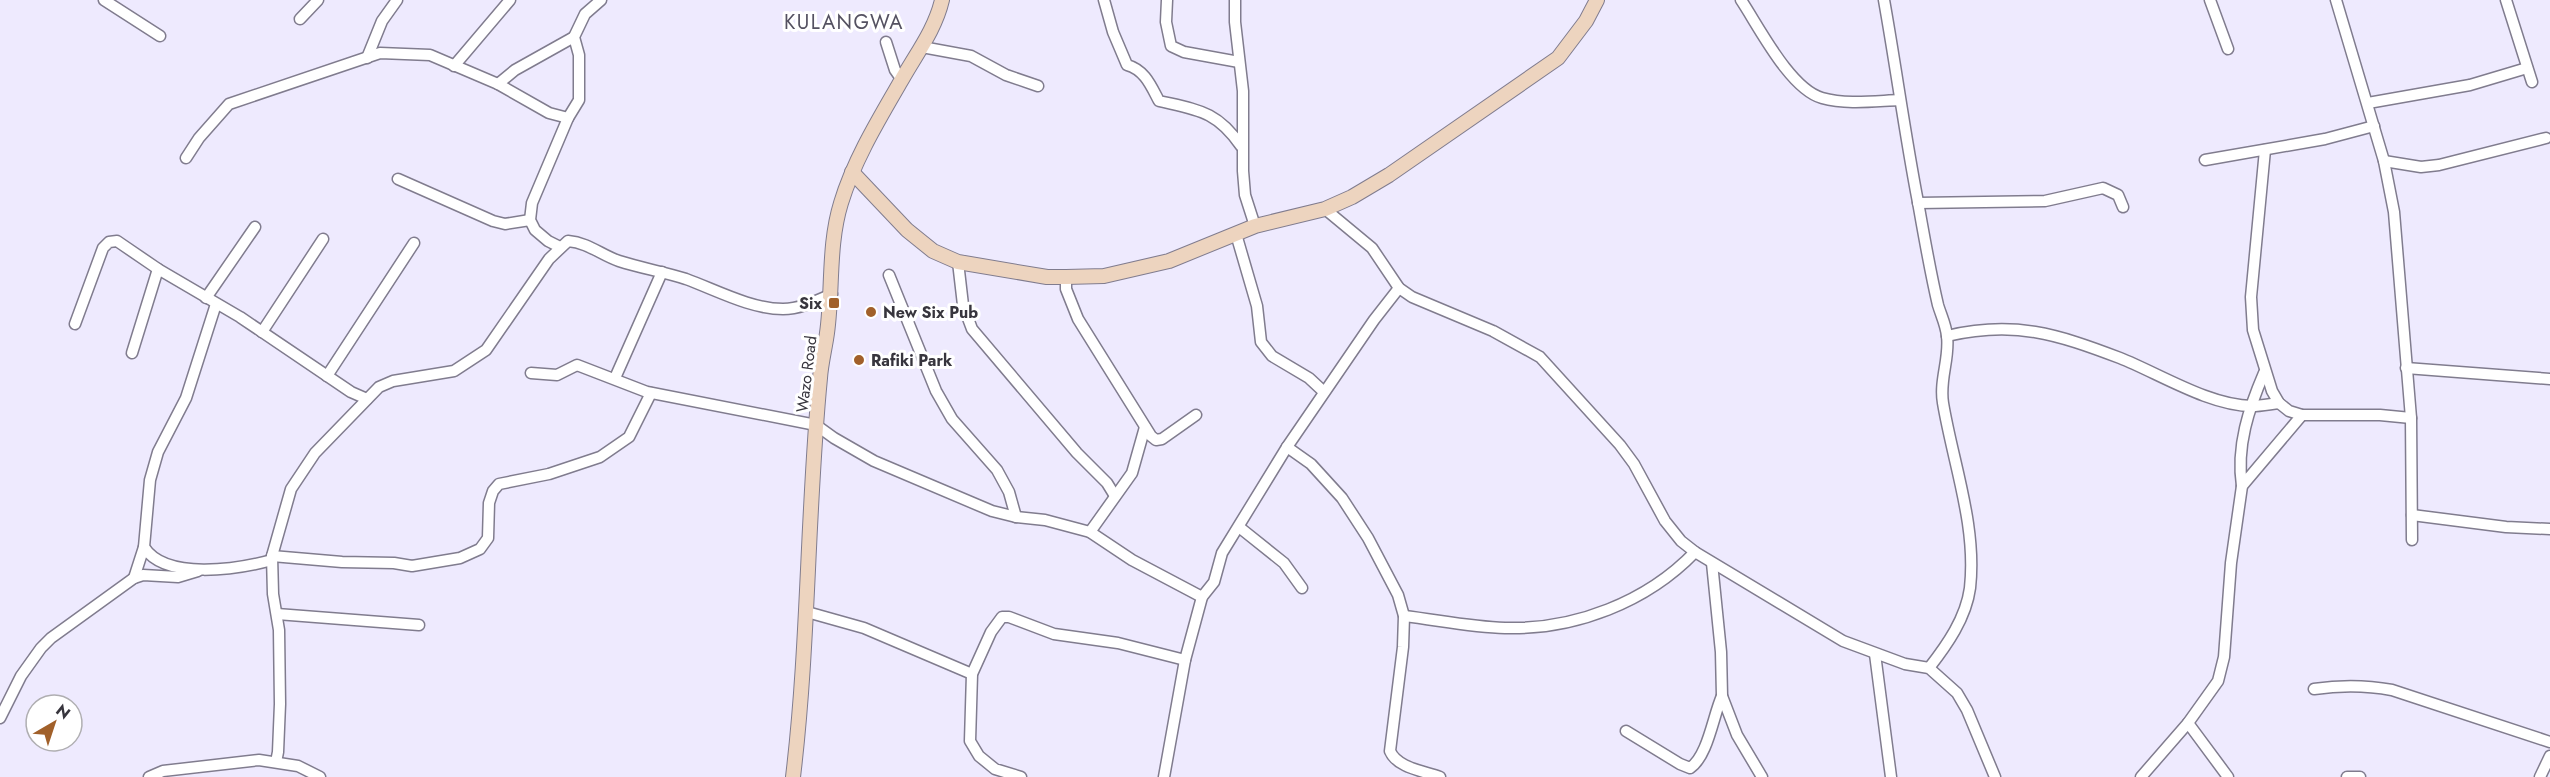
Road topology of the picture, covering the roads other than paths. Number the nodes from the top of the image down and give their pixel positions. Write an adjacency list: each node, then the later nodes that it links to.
1 (104, 0): 17 (street)
2 (318, 0): 16 (street)
3 (397, 0): 22 (street)
4 (510, 0): 24 (street)
5 (601, 0): 18 (street)
6 (942, 0): 20 (street, Wazo Road)
7 (1104, 0): 35 (street)
8 (1167, 0): 23 (street)
9 (1235, 0): 23 (street)
10 (1597, 0): 44 (street)
11 (1742, 0): 30 (street)
12 (1884, 0): 30 (street)
13 (2210, 0): 21 (street)
14 (2336, 0): 31 (street)
15 (2506, 0): 25 (street)
16 (300, 19)
17 (160, 36)
18 (574, 38): 28 (street); 32 (street)
19 (886, 42): 26 (street)
20 (922, 47): 26 (street, Wazo Road); 29 (street)
21 (2228, 49)
22 (367, 58): 24 (street); 37 (street)
23 (1239, 62): 35 (street)
24 (454, 66): 28 (street)
25 (2527, 68): 27 (street); 31 (street)
26 (902, 80): 40 (street, Wazo Road)
27 (2532, 82)
28 (498, 84): 32 (street)
29 (1038, 86)
30 (1900, 100): 42 (street)
31 (2368, 103): 33 (street)
32 (568, 118): 45 (street)
33 (2374, 126): 36 (street); 39 (street)
34 (2546, 138): 39 (street)
35 (1242, 146): 46 (street)
36 (2265, 150): 38 (street); 66 (street)
37 (186, 158)
38 (2205, 160)
39 (2384, 161): 64 (street)
40 (852, 172): 52 (street); 58 (street, Wazo Road)
41 (398, 178): 45 (street)
42 (1918, 203): 43 (street); 62 (street)
43 (2123, 207)
44 (1325, 209): 46 (street); 57 (street)
45 (530, 220): 51 (street)
46 (1255, 226): 48 (street)
47 (255, 227): 59 (street)
48 (1236, 234): 56 (street); 70 (street)
49 (324, 238): 61 (street)
50 (414, 243): 67 (street)
51 (560, 247): 54 (street); 72 (street)
52 (958, 262): 56 (street); 82 (street)
53 (158, 269): 59 (street); 60 (street); 63 (street)
54 (662, 272): 58 (street); 68 (street)
55 (889, 275): 84 (street)
56 (1066, 278): 79 (street)
57 (1399, 288): 70 (street); 90 (street)
58 (832, 294): 78 (street, Wazo Road)
59 (211, 301): 61 (street); 89 (street)
60 (75, 324)
61 (262, 332): 67 (street)
62 (1947, 336): 74 (street); 103 (street)
63 (132, 353)
64 (2406, 368): 69 (street); 77 (street)
65 (531, 373): 68 (street)
66 (2265, 373): 73 (street); 74 (street)
67 (327, 376): 72 (street)
68 (615, 378): 71 (street)
69 (2550, 379)
70 (1324, 392): 80 (street)
71 (651, 393): 78 (street); 91 (street)
72 (367, 399): 91 (street)
73 (2279, 403): 74 (street); 76 (street)
74 (2250, 406): 81 (street)
75 (1196, 415): 79 (street)
76 (2302, 415): 77 (street); 81 (street)
77 (2410, 418): 83 (street)
78 (816, 425): 84 (street); 97 (street, Wazo Road)
79 (1145, 427): 82 (street)
80 (1287, 447): 85 (street); 99 (street)
81 (2242, 486): 108 (street)
82 (1115, 496): 87 (street)
83 (2412, 515): 86 (street); 88 (street)
84 (1016, 517): 87 (street)
85 (1239, 526): 95 (street); 96 (street)
86 (2550, 529)
87 (1090, 532): 96 (street)
88 (2412, 540)
89 (144, 546): 93 (street); 94 (street)
90 (1695, 552): 92 (street); 99 (street)
91 (272, 558): 93 (street); 98 (street)
92 (1712, 563): 101 (street); 106 (street)
93 (205, 569): 94 (street)
94 (134, 578): 107 (street)
95 (1302, 588)
96 (1202, 597): 102 (street)
97 (807, 612): 104 (street); 115 (street, Wazo Road)
98 (277, 614): 100 (street); 112 (street)
99 (1404, 616): 118 (street)
100 (419, 625)
101 (1875, 654): 103 (street); 120 (street)
102 (1185, 660): 104 (street); 117 (street)
103 (1929, 668): 121 (street)
104 (972, 674): 116 (street)
105 (2314, 689): 110 (street)
106 (1722, 696): 109 (street); 119 (street)
107 (0, 718)
108 (2188, 723): 122 (street); 123 (street)
109 (1626, 731)
110 (2550, 742)
111 (2550, 756): 126 (street)
112 (276, 762): 113 (street); 114 (street)
113 (149, 777)
114 (320, 777)
115 (793, 777)
116 (1021, 777)
117 (1164, 777)
118 (1440, 777)
119 (1762, 777)
120 (1892, 777)
121 (1995, 777)
122 (2141, 777)
123 (2228, 777)
124 (2347, 777): 125 (street)
125 (2360, 777)
126 (2540, 777)

